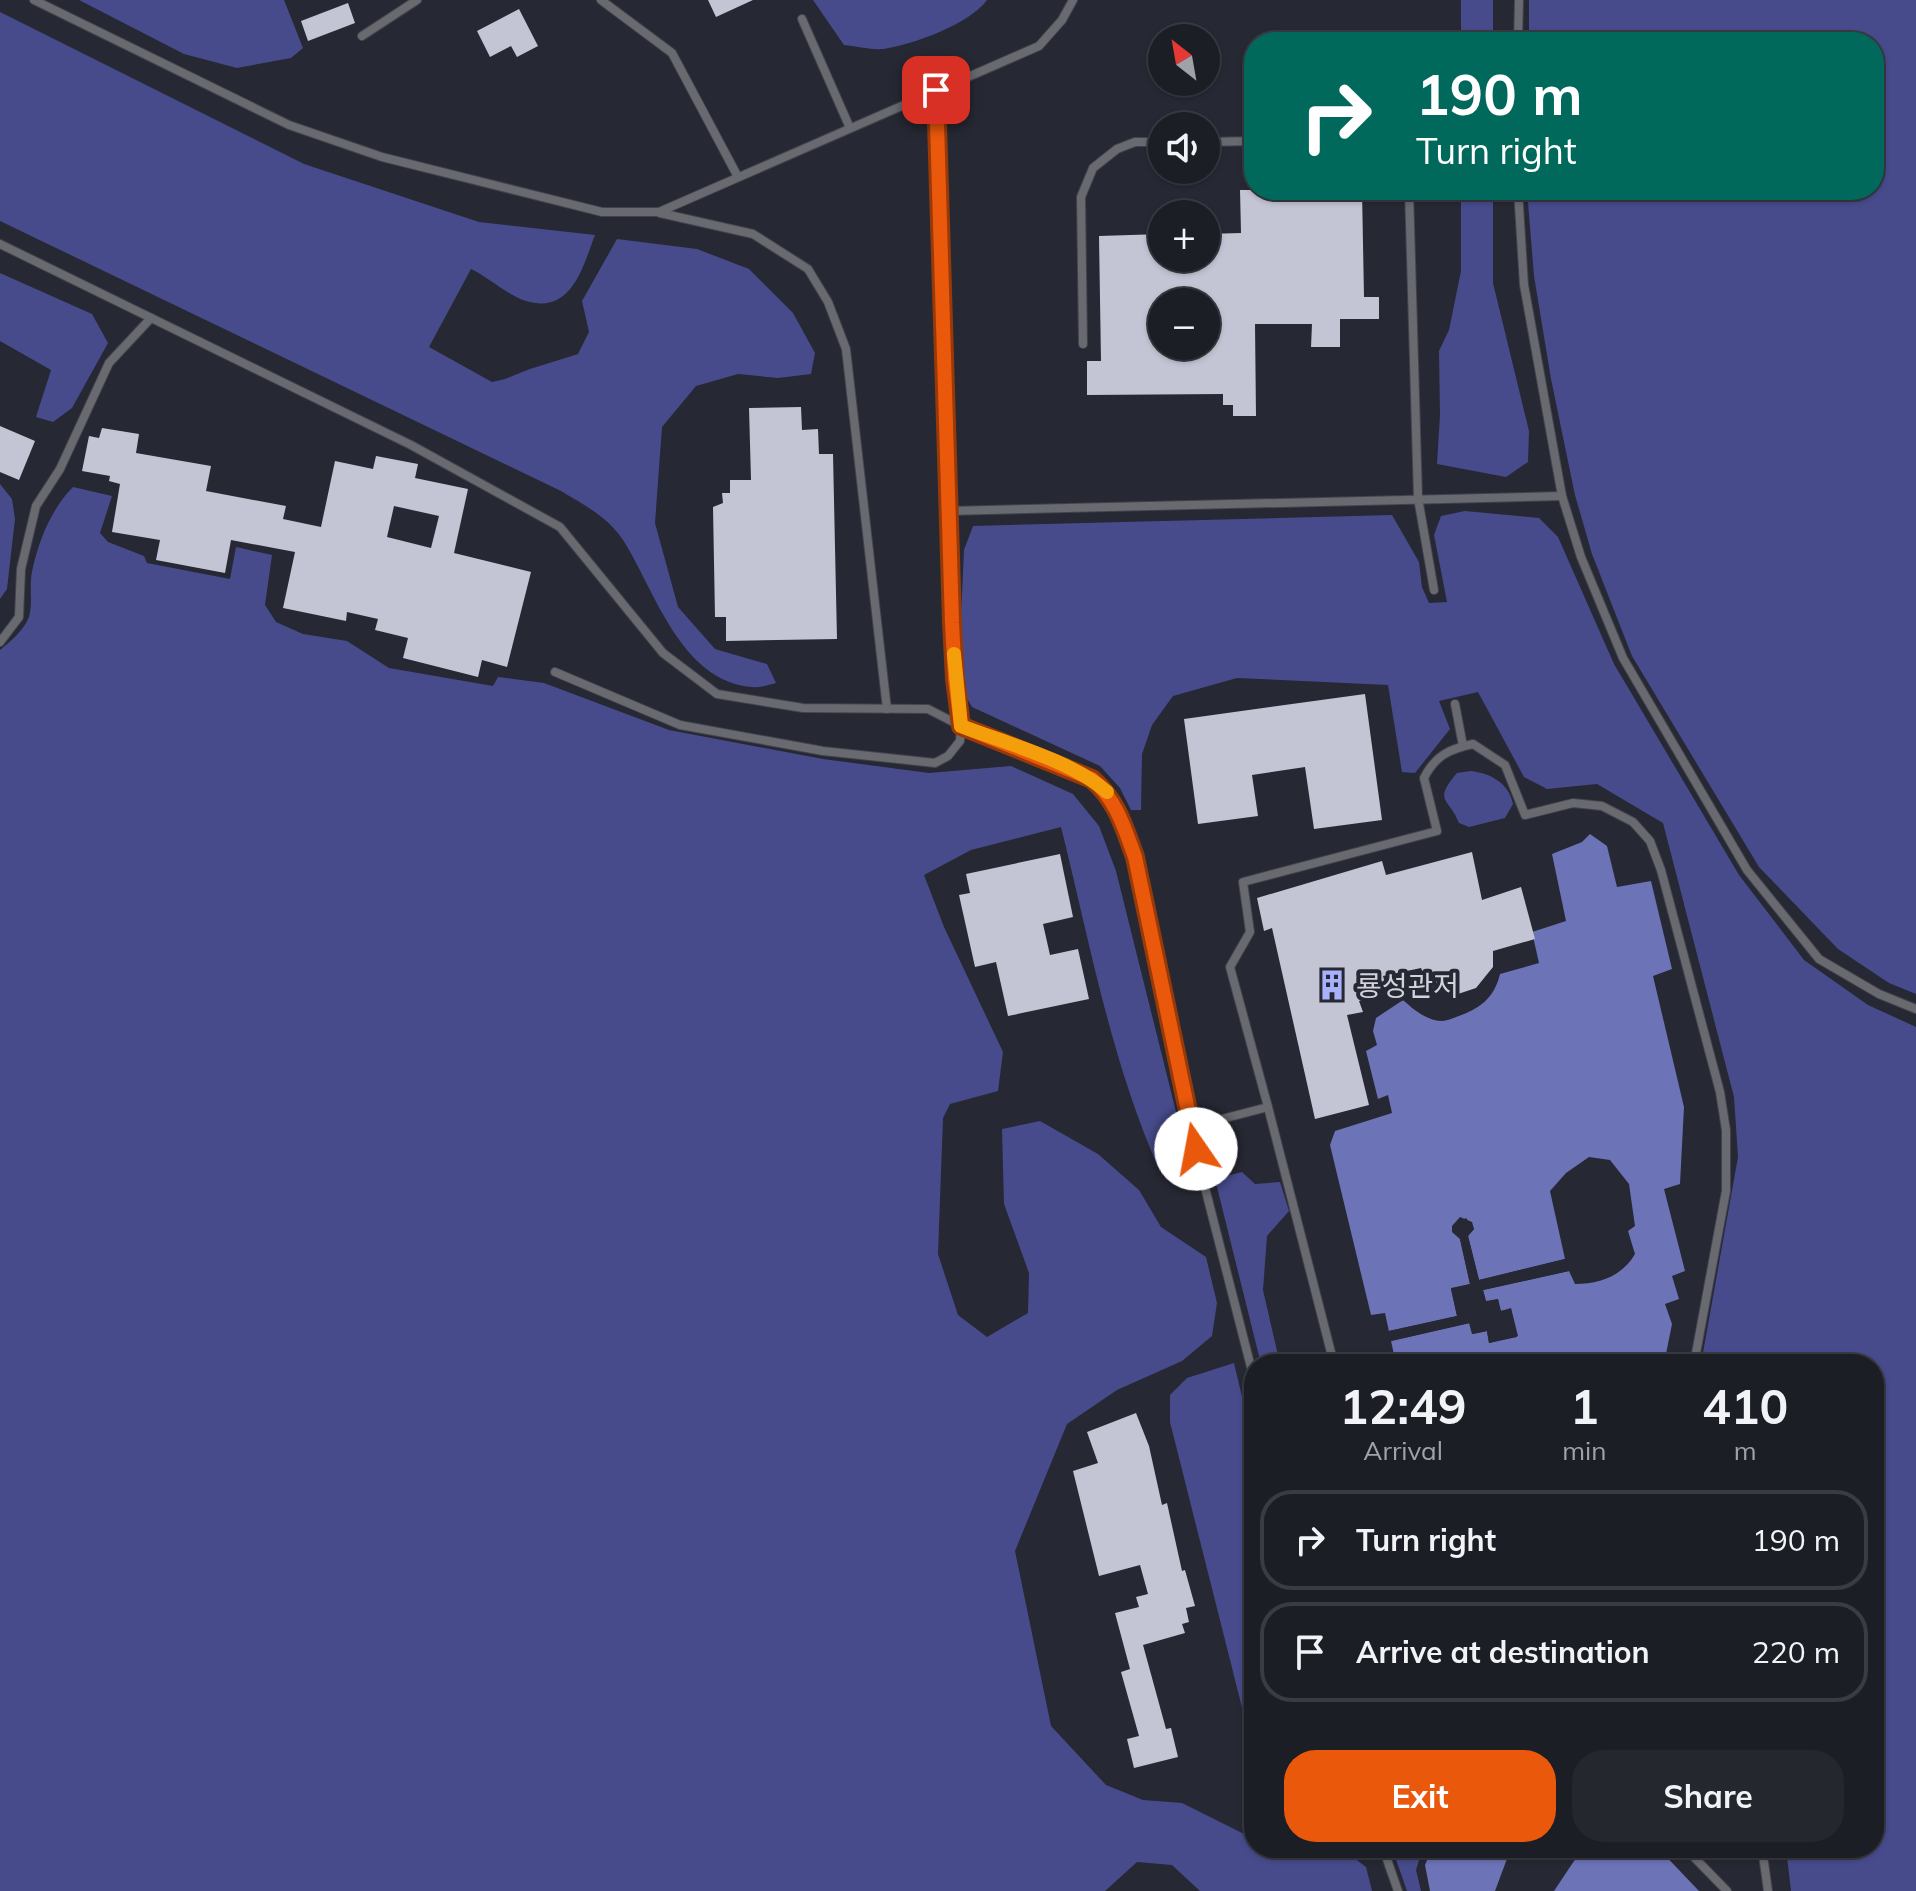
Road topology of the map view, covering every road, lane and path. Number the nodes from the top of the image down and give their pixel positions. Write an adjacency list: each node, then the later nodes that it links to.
1 (34, 0): 17 (lane)
2 (417, 0): 8 (lane)
3 (601, 0): 14 (lane)
4 (1073, 0): 9 (lane)
5 (1519, 0): 7 (lane)
6 (802, 19): 10 (lane)
7 (1518, 32)
8 (362, 36)
9 (936, 90): 10 (lane); 23 (lane)
10 (850, 128): 14 (lane)
11 (1244, 141): 13 (lane)
12 (1148, 142): 20 (lane)
13 (1220, 142)
14 (738, 177): 17 (lane)
15 (1409, 200): 22 (lane)
16 (1519, 200): 21 (lane)
17 (659, 212): 28 (lane)
18 (0, 244): 19 (lane)
19 (151, 318): 25 (lane); 28 (lane)
20 (1083, 344)
21 (1562, 496): 22 (lane); 31 (lane)
22 (1418, 498): 23 (lane); 24 (lane)
23 (948, 511): 29 (lane)
24 (1434, 590)
25 (0, 642)
26 (555, 672): 29 (lane)
27 (1455, 704): 30 (lane)
28 (887, 709): 29 (lane)
29 (961, 726): 33 (lane)
30 (1463, 746): 32 (lane); 36 (lane)
31 (1916, 1009)
32 (1268, 1107): 33 (lane); 35 (lane)
33 (1191, 1127): 34 (lane)
34 (1248, 1354)
35 (1331, 1354)
36 (1696, 1354)
37 (1386, 1858): 40 (lane)
38 (1695, 1858): 41 (lane)
39 (1763, 1858): 42 (lane)
40 (1398, 1891)
41 (1727, 1891)
42 (1768, 1891)

